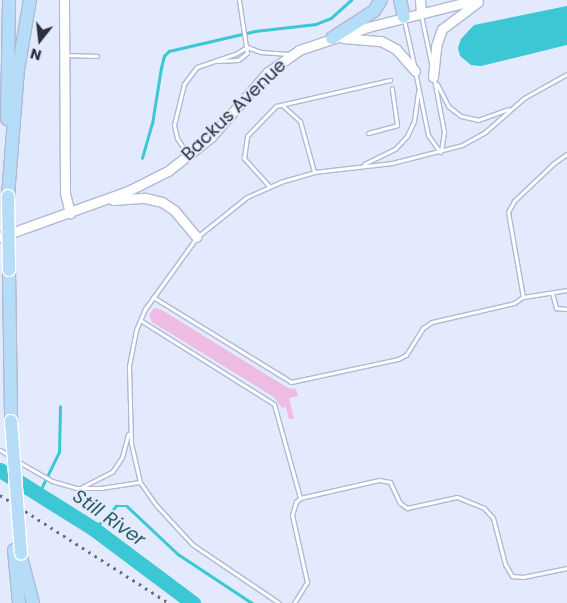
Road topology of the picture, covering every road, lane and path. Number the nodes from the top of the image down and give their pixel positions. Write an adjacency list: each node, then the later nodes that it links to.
1 (9, 0): 33 (highway)
2 (30, 0): 33 (highway)
3 (64, 0): 15 (main road)
4 (239, 0): 13 (lane)
5 (381, 0): 12 (highway)
6 (400, 0): 11 (highway)
7 (420, 0): 10 (main road)
8 (475, 0): 10 (main road, Backus Avenue)
9 (480, 0): 20 (main road)
10 (420, 13): 11 (main road, Backus Avenue); 20 (lane)
11 (404, 17): 12 (main road, Backus Avenue); 18 (lane)
12 (332, 38): 14 (main road, Backus Avenue); 18 (main road)
13 (247, 47): 14 (lane); 17 (lane); 17 (lane)
14 (294, 53): 29 (main road, Backus Avenue)
15 (64, 55): 16 (lane); 35 (main road)
16 (97, 56)
17 (217, 61): 29 (lane)
18 (415, 71): 23 (lane)
19 (567, 74): 25 (lane)
20 (433, 77): 25 (lane); 27 (lane)
21 (390, 80): 24 (lane)
22 (392, 88): 26 (lane)
23 (419, 88): 27 (lane); 30 (lane)
24 (282, 105): 31 (lane); 32 (lane)
25 (513, 107): 27 (lane)
26 (368, 133)
27 (440, 152): 30 (lane)
28 (567, 154): 41 (lane)
29 (189, 156): 34 (main road, Backus Avenue)
30 (362, 166): 31 (lane)
31 (314, 172): 32 (lane)
32 (269, 186): 37 (lane)
33 (8, 196): 49 (highway, bridge)
34 (103, 201): 35 (main road, Backus Avenue); 37 (main road)
35 (70, 212): 36 (main road, Backus Avenue)
36 (0, 237)
37 (197, 238): 40 (lane)
38 (567, 290): 39 (lane)
39 (552, 293): 41 (lane); 42 (lane)
40 (153, 297): 41 (lane); 43 (lane)
41 (523, 297)
42 (567, 309)
43 (140, 320): 44 (lane); 48 (lane)
44 (129, 429): 46 (lane); 47 (lane)
45 (0, 450): 47 (lane)
46 (140, 482): 47 (lane); 53 (lane)
47 (76, 488)
48 (300, 498): 50 (lane); 54 (lane)
49 (17, 552): 51 (highway); 52 (highway)
50 (567, 568)
51 (19, 603)
52 (33, 603)
53 (280, 603)
54 (294, 603)

